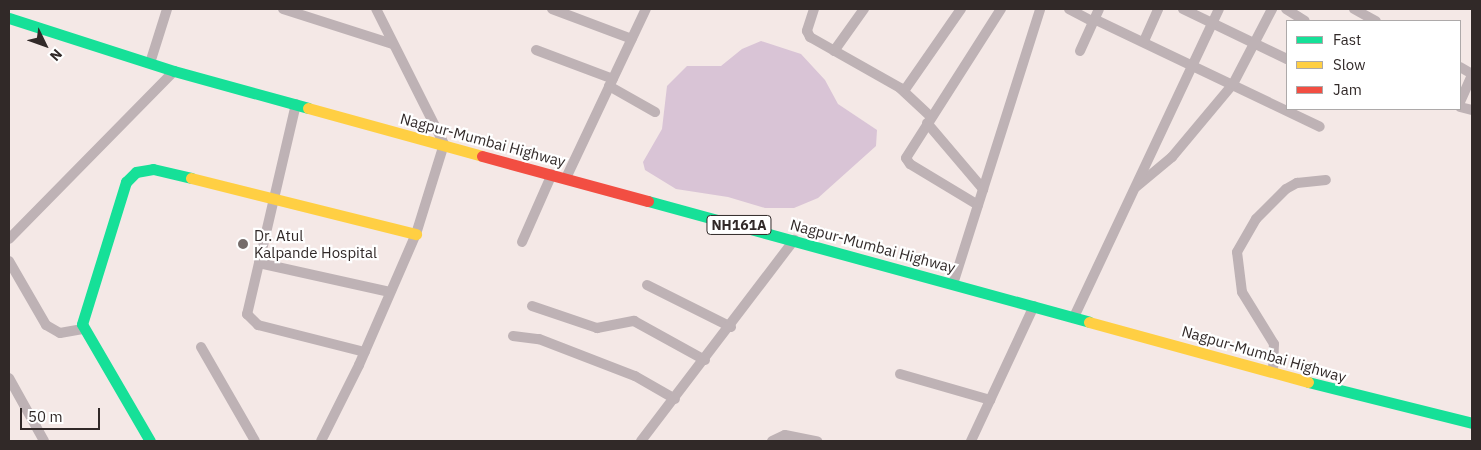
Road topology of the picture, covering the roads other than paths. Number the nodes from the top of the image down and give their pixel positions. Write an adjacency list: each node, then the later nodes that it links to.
1 (18, 9): 20 (street)
2 (167, 9): 33 (street)
3 (283, 9): 28 (street)
4 (376, 9): 28 (street)
5 (552, 9): 25 (street)
6 (646, 9): 25 (street)
7 (814, 9): 30 (street)
8 (864, 9): 30 (street)
9 (961, 9): 40 (street)
10 (1001, 9): 44 (street)
11 (1040, 9): 50 (street)
12 (1069, 9): 21 (street)
13 (1099, 9): 21 (street)
14 (1158, 9): 26 (street)
15 (1183, 9): 24 (street)
16 (1219, 9): 24 (street)
17 (1272, 9): 27 (street)
18 (1286, 9): 22 (street)
19 (1354, 9): 23 (street)
20 (12, 19): 33 (main road, Nagpur-Mumbai Highway / NH161A)
21 (1094, 20): 26 (street); 31 (street)
22 (1303, 20)
23 (1374, 20)
24 (1213, 21): 27 (street); 34 (street)
25 (632, 39): 38 (street)
26 (1144, 41): 34 (street)
27 (1254, 42): 32 (street); 39 (street)
28 (393, 44): 46 (street)
29 (536, 50): 38 (street)
30 (834, 51): 40 (street)
31 (1080, 51)
32 (1286, 58)
33 (150, 63): 36 (main road, Nagpur-Mumbai Highway / NH161A)
34 (1193, 64): 39 (street); 51 (street)
35 (1461, 68): 37 (street)
36 (174, 71): 42 (main road, Nagpur-Mumbai Highway / NH161A); 55 (street)
37 (1472, 74): 41 (street)
38 (611, 83): 43 (street); 48 (street)
39 (1233, 84): 45 (street); 51 (street)
40 (904, 91): 44 (street)
41 (1461, 100)
42 (296, 104): 46 (main road, Nagpur-Mumbai Highway / NH161A); 52 (street)
43 (655, 112)
44 (929, 120): 50 (street); 53 (street)
45 (1320, 128)
46 (444, 144): 47 (main road, Nagpur-Mumbai Highway / NH161A); 54 (street)
47 (552, 174): 48 (main road, Nagpur-Mumbai Highway / NH161A); 57 (street)
48 (566, 178): 56 (main road, Nagpur-Mumbai Highway / NH161A)
49 (1326, 180): 72 (street)
50 (983, 189): 53 (street)
51 (1134, 189): 65 (street)
52 (273, 200): 54 (main road); 59 (street); 67 (main road)
53 (978, 205): 60 (street)
54 (416, 234): 62 (street)
55 (9, 239)
56 (794, 240): 60 (main road, Nagpur-Mumbai Highway / NH161A); 66 (street)
57 (522, 242)
58 (9, 261): 67 (street)
59 (260, 263): 62 (street); 70 (street)
60 (953, 284): 64 (main road, Nagpur-Mumbai Highway / NH161A)
61 (647, 285): 66 (street)
62 (390, 292): 70 (street)
63 (532, 306): 71 (street)
64 (1034, 306): 65 (main road, Nagpur-Mumbai Highway / NH161A); 76 (street)
65 (1074, 316): 72 (main road, Nagpur-Mumbai Highway / NH161A)
66 (731, 326): 71 (street)
67 (83, 329): 79 (main road)
68 (513, 336): 75 (street)
69 (200, 347): 80 (street)
70 (365, 352): 81 (street)
71 (705, 360): 75 (street)
72 (1273, 371): 77 (main road, Nagpur-Mumbai Highway / NH161A)
73 (900, 374): 76 (street)
74 (9, 378): 78 (street)
75 (675, 399): 82 (street)
76 (990, 400): 85 (street)
77 (1472, 423)
78 (44, 441)
79 (150, 441)
80 (254, 441)
81 (321, 441)
82 (641, 441)
83 (772, 441): 84 (street)
84 (817, 441)
85 (971, 441)

